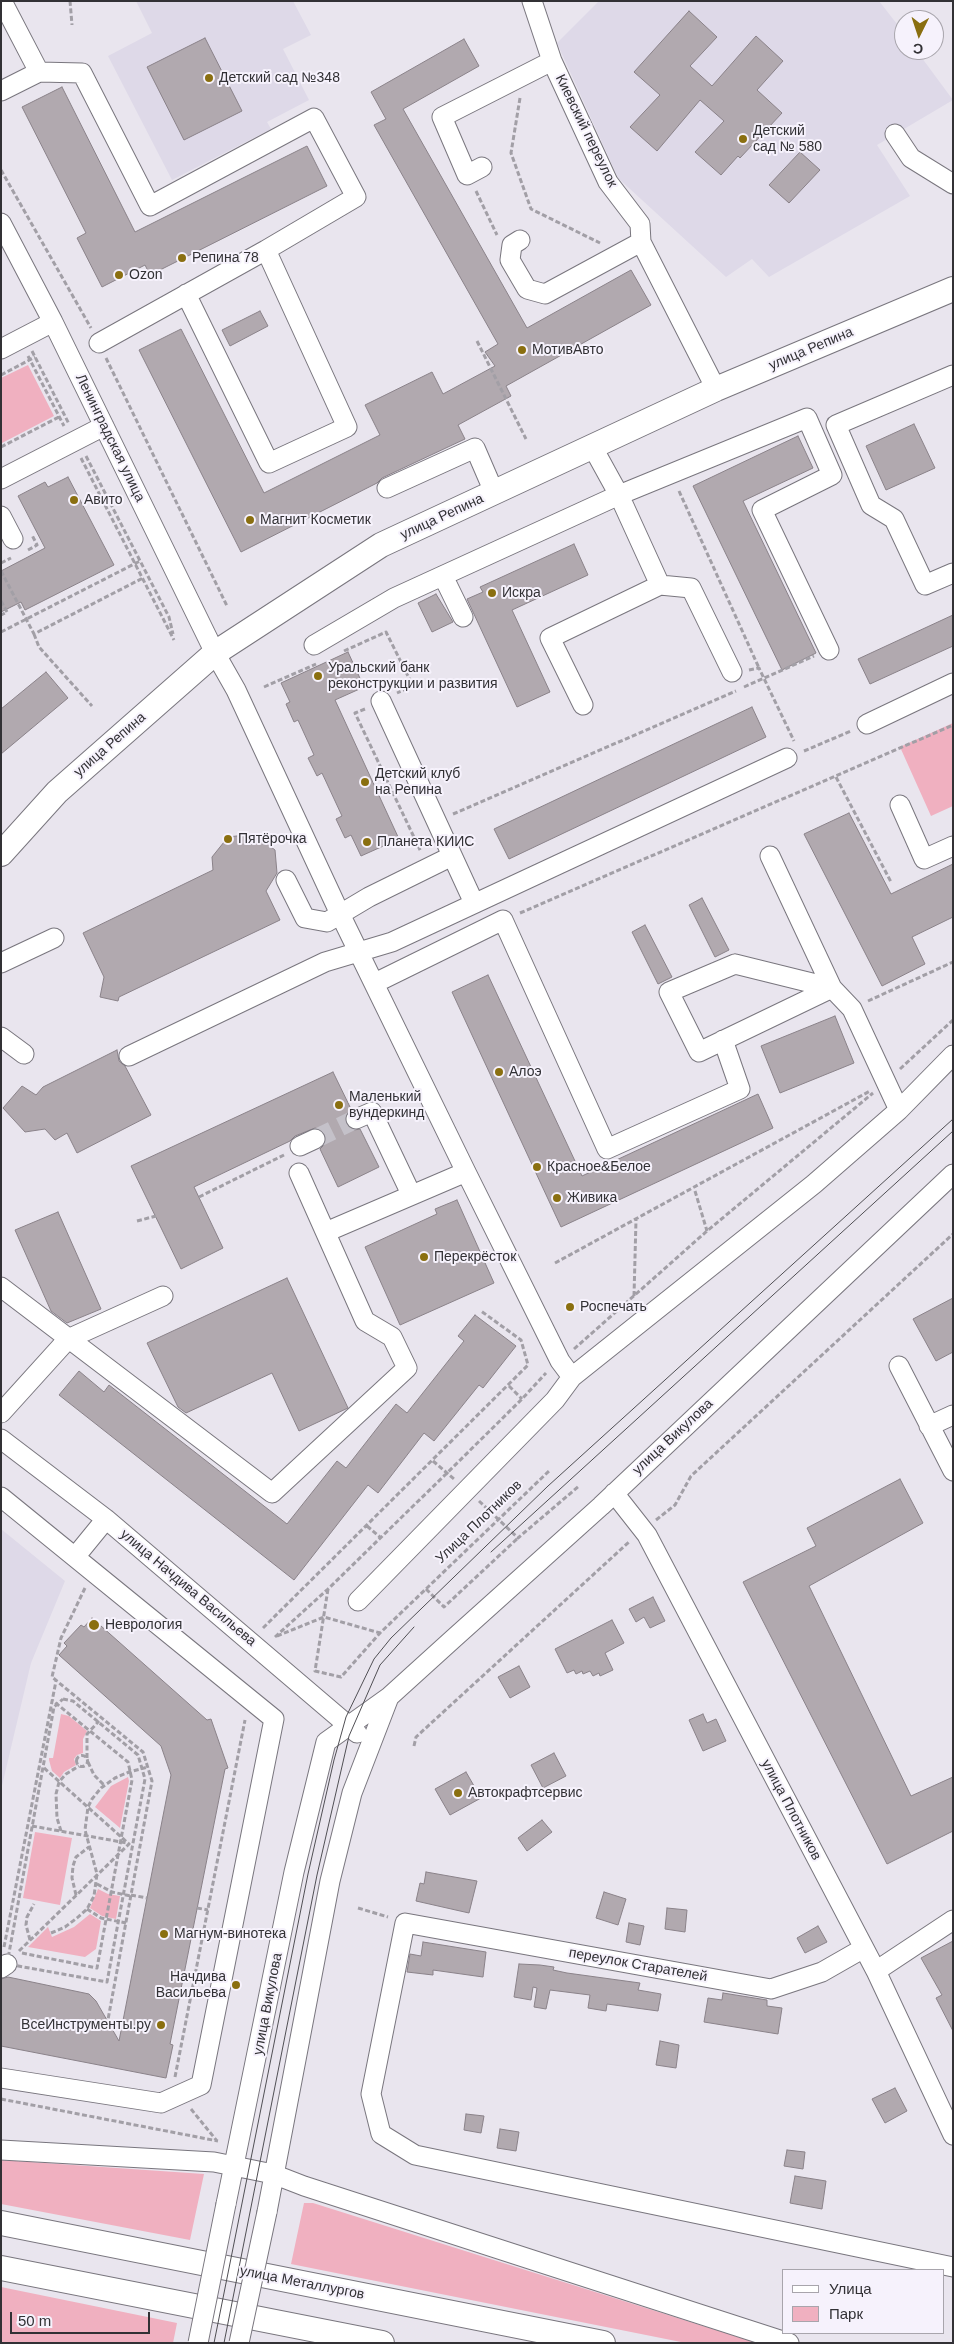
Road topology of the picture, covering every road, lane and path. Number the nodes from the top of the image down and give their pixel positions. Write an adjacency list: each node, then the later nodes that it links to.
1 (2, 1): 6 (street)
2 (70, 1): 4 (path)
3 (532, 1): 5 (street, Киевский переулок)
4 (72, 25)
5 (552, 61): 7 (street); 14 (street, Киевский переулок)
6 (39, 72): 8 (street); 15 (street)
7 (523, 76): 10 (street); 16 (path)
8 (1, 91)
9 (895, 134): 11 (street)
10 (475, 171): 17 (path)
11 (953, 184)
12 (1, 224): 20 (street, Ленинградская улица)
13 (520, 240): 17 (street)
14 (641, 242): 16 (street); 29 (street, Киевский переулок)
15 (266, 250): 19 (street); 19 (street)
16 (621, 253): 17 (street)
17 (510, 260)
18 (953, 289): 29 (main road, улица Репина)
19 (186, 294): 22 (street)
20 (54, 322): 23 (street); 31 (street, Ленинградская улица)
21 (477, 341): 32 (path)
22 (99, 343)
23 (25, 345): 24 (street); 25 (path); 26 (path)
24 (1, 349)
25 (35, 357): 26 (path); 33 (path)
26 (30, 360): 27 (path); 30 (path)
27 (1, 375)
28 (953, 375): 49 (street)
29 (716, 389): 34 (main road, улица Репина)
30 (59, 417): 33 (path); 35 (path)
31 (104, 426): 33 (street); 63 (street, Ленинградская улица)
32 (526, 439)
33 (75, 441): 36 (street); 45 (path); 47 (path)
34 (592, 446): 40 (main road, улица Репина); 41 (street)
35 (1, 447)
36 (1, 479)
37 (387, 488): 40 (street)
38 (171, 490): 54 (path)
39 (679, 491): 64 (path)
40 (494, 492): 63 (main road, улица Репина)
41 (619, 496): 50 (street); 52 (street); 60 (street)
42 (1, 516): 44 (street)
43 (28, 527): 44 (path)
44 (16, 550): 46 (path)
45 (140, 561): 47 (path); 51 (path)
46 (1, 563)
47 (135, 563): 51 (path); 57 (path)
48 (1, 571): 57 (path)
49 (953, 573)
50 (443, 576): 56 (street); 61 (street)
51 (143, 578): 59 (path)
52 (660, 584): 65 (street); 70 (street)
53 (1, 601): 55 (path)
54 (227, 606)
55 (1, 615)
56 (463, 617)
57 (26, 619): 58 (path); 59 (path)
58 (1, 632)
59 (34, 634): 71 (path)
60 (829, 650): 66 (path)
61 (319, 652): 68 (path)
62 (343, 652): 69 (path)
63 (215, 653): 79 (main road, улица Репина); 86 (street, Ленинградская улица)
64 (759, 668): 65 (path); 66 (path)
65 (732, 672)
66 (765, 678): 74 (path); 77 (path)
67 (953, 683): 72 (street)
68 (264, 687)
69 (381, 701): 77 (street); 82 (path)
70 (583, 705)
71 (92, 706)
72 (867, 724): 74 (path)
73 (953, 725): 75 (path)
74 (793, 755): 85 (street)
75 (836, 777): 84 (path); 87 (path)
76 (900, 805): 78 (street)
77 (436, 822): 80 (street)
78 (953, 846)
79 (1, 854)
80 (452, 856): 82 (street); 85 (street)
81 (770, 856): 93 (street)
82 (428, 868): 86 (street)
83 (286, 880): 86 (street)
84 (890, 882)
85 (474, 902): 89 (street)
86 (340, 914): 89 (street, Ленинградская улица)
87 (502, 920): 92 (street); 97 (street)
88 (54, 938): 91 (street)
89 (359, 952): 92 (street, Ленинградская улица); 100 (street)
90 (953, 962): 94 (path)
91 (1, 963)
92 (375, 983): 105 (street, Ленинградская улица)
93 (832, 988): 94 (street); 97 (street); 97 (street)
94 (852, 1009): 101 (street)
95 (953, 1020): 101 (path)
96 (1, 1037): 98 (street)
97 (724, 1040)
98 (24, 1054)
99 (953, 1055): 102 (street)
100 (129, 1056)
101 (886, 1082): 102 (street); 112 (path)
102 (898, 1110): 124 (street)
103 (356, 1119): 109 (street)
104 (308, 1143): 110 (path)
105 (466, 1172): 109 (street); 124 (street, Ленинградская улица)
106 (299, 1173): 115 (street)
107 (953, 1174): 136 (street, улица Викулова)
108 (695, 1191): 114 (path)
109 (411, 1194): 115 (street)
110 (199, 1197)
111 (156, 1216): 113 (path)
112 (636, 1220): 117 (path); 120 (path)
113 (137, 1221)
114 (707, 1231)
115 (326, 1232): 122 (street)
116 (953, 1234): 141 (path)
117 (555, 1263)
118 (1, 1287): 122 (street)
119 (163, 1296): 122 (street)
120 (634, 1298)
121 (481, 1311): 125 (path)
122 (68, 1339): 127 (street)
123 (899, 1366): 129 (street)
124 (572, 1377): 135 (street)
125 (509, 1386): 126 (path); 131 (path)
126 (522, 1399)
127 (1, 1413)
128 (953, 1415): 129 (street)
129 (929, 1426): 133 (street)
130 (1, 1439): 138 (street, улица Начдива Васильева)
131 (433, 1461): 135 (path); 140 (path)
132 (549, 1471): 139 (path, Улица Плотников)
133 (953, 1471)
134 (579, 1486): 143 (path)
135 (468, 1490): 139 (path); 148 (street)
136 (614, 1494): 141 (street, улица Плотников); 154 (street, улица Викулова)
137 (1, 1497): 144 (street)
138 (106, 1519): 144 (street); 160 (street, улица Начдива Васильева)
139 (498, 1519): 143 (path); 147 (path, Улица Плотников)
140 (367, 1526): 142 (path); 150 (path)
141 (642, 1531): 163 (path); 200 (street, улица Плотников)
142 (381, 1538)
143 (518, 1538): 147 (path)
144 (76, 1557): 205 (street)
145 (86, 1585): 153 (path)
146 (328, 1589): 149 (path)
147 (426, 1589): 151 (path, Улица Плотников)
148 (358, 1600)
149 (324, 1616): 151 (path); 151 (path, Улица Плотников); 152 (path)
150 (263, 1628)
151 (380, 1633)
152 (274, 1637)
153 (56, 1680): 155 (path); 158 (path)
154 (389, 1697): 160 (street, улица Викулова); 162 (street, улица Викулова)
155 (52, 1700): 156 (path); 201 (path)
156 (57, 1704): 159 (path); 161 (path); 166 (path)
157 (246, 1716): 192 (path)
158 (101, 1718): 159 (path); 167 (path)
159 (98, 1721): 161 (path); 168 (path)
160 (348, 1726): 162 (street, улица Начдива Васильева); 209 (street, улица Викулова)
161 (89, 1731): 164 (path); 169 (path)
162 (370, 1744): 210 (street, улица Викулова)
163 (414, 1746)
164 (87, 1760): 165 (path); 165 (path); 171 (path)
165 (79, 1766): 170 (path)
166 (43, 1767): 170 (path); 173 (path)
167 (148, 1767): 168 (path); 186 (path)
168 (142, 1769): 169 (path); 178 (path)
169 (130, 1771): 171 (path); 176 (path)
170 (59, 1782): 172 (path); 174 (path)
171 (104, 1785): 172 (path)
172 (88, 1807): 175 (path); 176 (path)
173 (32, 1826): 174 (path); 201 (path)
174 (62, 1831): 175 (path)
175 (86, 1836): 177 (path); 179 (path)
176 (122, 1837): 177 (path); 178 (path)
177 (121, 1842): 178 (path); 180 (path)
178 (131, 1844): 180 (path); 184 (path)
179 (89, 1847): 181 (path); 185 (path)
180 (118, 1854): 181 (path); 183 (path)
181 (98, 1874): 182 (path); 185 (path)
182 (97, 1884): 183 (path); 189 (path)
183 (111, 1892): 184 (path); 193 (path)
184 (123, 1894): 186 (path); 195 (path)
185 (76, 1895): 199 (path)
186 (131, 1895): 187 (path); 196 (path)
187 (147, 1898)
188 (34, 1904): 199 (path)
189 (87, 1908): 193 (path); 198 (path)
190 (197, 1908): 192 (path)
191 (358, 1908): 197 (path)
192 (208, 1910): 205 (path)
193 (106, 1919): 195 (path); 201 (path)
194 (953, 1920): 202 (street)
195 (118, 1922): 196 (path); 201 (path)
196 (126, 1923): 203 (path)
197 (405, 1923): 200 (street, переулок Старателей); 212 (street)
198 (50, 1933)
199 (30, 1940): 201 (path)
200 (864, 1948): 202 (street, улица Плотников)
201 (9, 1959)
202 (876, 1971): 207 (street, улица Плотников)
203 (107, 2026)
204 (1, 2078): 205 (street)
205 (178, 2095): 206 (path)
206 (1, 2099)
207 (953, 2135)
208 (1, 2150): 209 (street)
209 (235, 2166): 210 (street); 214 (street, улица Викулова, bridge)
210 (273, 2174): 215 (street, улица Викулова, bridge); 218 (street)
211 (1, 2223): 217 (main road, улица Металлургов)
212 (953, 2267)
213 (1, 2268): 216 (main road)
214 (198, 2343)
215 (239, 2343)
216 (382, 2343)
217 (603, 2343)
218 (788, 2343)

